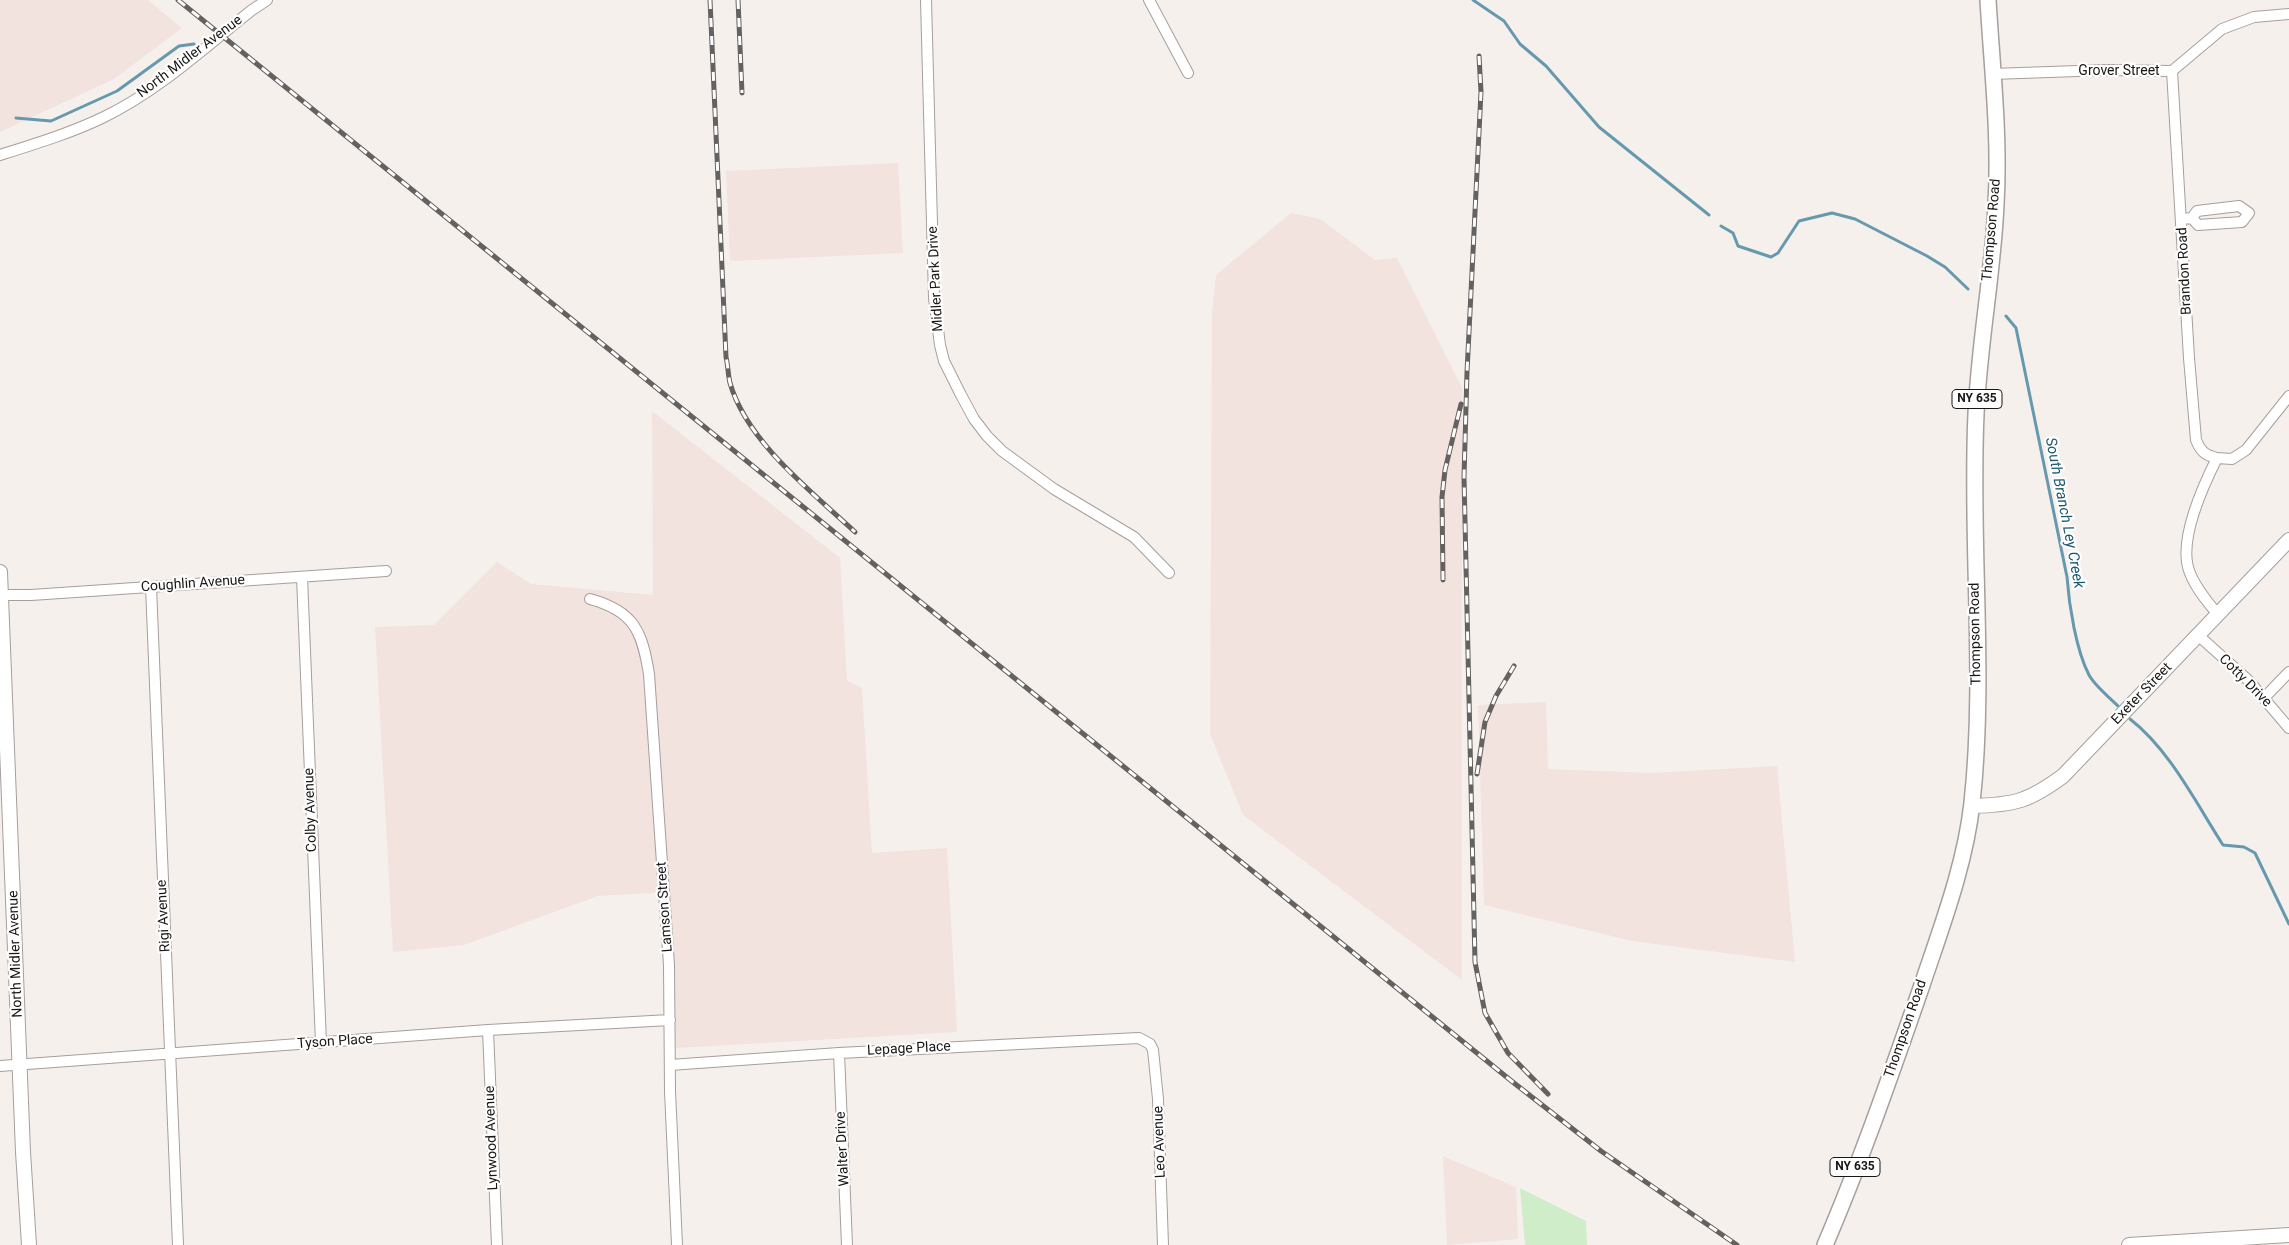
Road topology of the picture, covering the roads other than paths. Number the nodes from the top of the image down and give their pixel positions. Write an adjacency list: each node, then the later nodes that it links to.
1 (267, 0): 9 (street, North Midler Avenue)
2 (926, 0): 16 (street, Midler Park Drive)
3 (1149, 0): 7 (street)
4 (1988, 0): 8 (main road, Thompson Road / NY 635)
5 (2289, 14): 6 (street, Grover Street)
6 (2172, 71): 8 (street, Grover Street); 10 (street, Brandon Road)
7 (1188, 73)
8 (1992, 74): 26 (main road, Thompson Road / NY 635)
9 (0, 155)
10 (2187, 219): 10 (street); 12 (street, Brandon Road)
11 (2289, 396): 12 (street)
12 (2217, 458): 21 (street)
13 (2289, 540): 21 (main road, Exeter Street)
14 (386, 571): 17 (street, Coughlin Avenue)
15 (0, 572): 19 (main road, North Midler Avenue)
16 (1169, 573)
17 (302, 577): 18 (street, Coughlin Avenue); 30 (street, Colby Avenue)
18 (151, 587): 19 (street, Coughlin Avenue); 32 (street, Rigi Avenue)
19 (1, 595): 33 (main road, North Midler Avenue)
20 (590, 599): 27 (street, Lamson Street)
21 (2218, 615): 22 (main road, Exeter Street)
22 (2198, 636): 24 (street, Cotty Drive); 26 (main road, Exeter Street)
23 (2289, 672): 24 (street)
24 (2264, 698): 25 (street, Cotty Drive)
25 (2289, 728)
26 (1972, 806): 45 (main road, Thompson Road / NY 635)
27 (670, 1020): 28 (street, Tyson Place); 34 (street, Lamson Street)
28 (488, 1030): 30 (street, Tyson Place); 41 (street, Lynwood Avenue)
29 (1147, 1041): 31 (street, Lepage Place); 44 (street, Leo Avenue)
30 (321, 1043): 32 (street, Tyson Place)
31 (839, 1053): 34 (street, Lepage Place); 43 (street, Walter Drive)
32 (170, 1054): 33 (street, Tyson Place); 40 (street, Rigi Avenue)
33 (19, 1065): 35 (street, Tyson Place); 39 (main road, North Midler Avenue)
34 (670, 1065): 42 (street, Lamson Street)
35 (0, 1066)
36 (2289, 1235): 37 (main road)
37 (2273, 1236): 38 (main road); 46 (main road)
38 (2289, 1239)
39 (29, 1245)
40 (178, 1245)
41 (496, 1245)
42 (677, 1245)
43 (848, 1245)
44 (1163, 1245)
45 (1825, 1245)
46 (2129, 1245)

